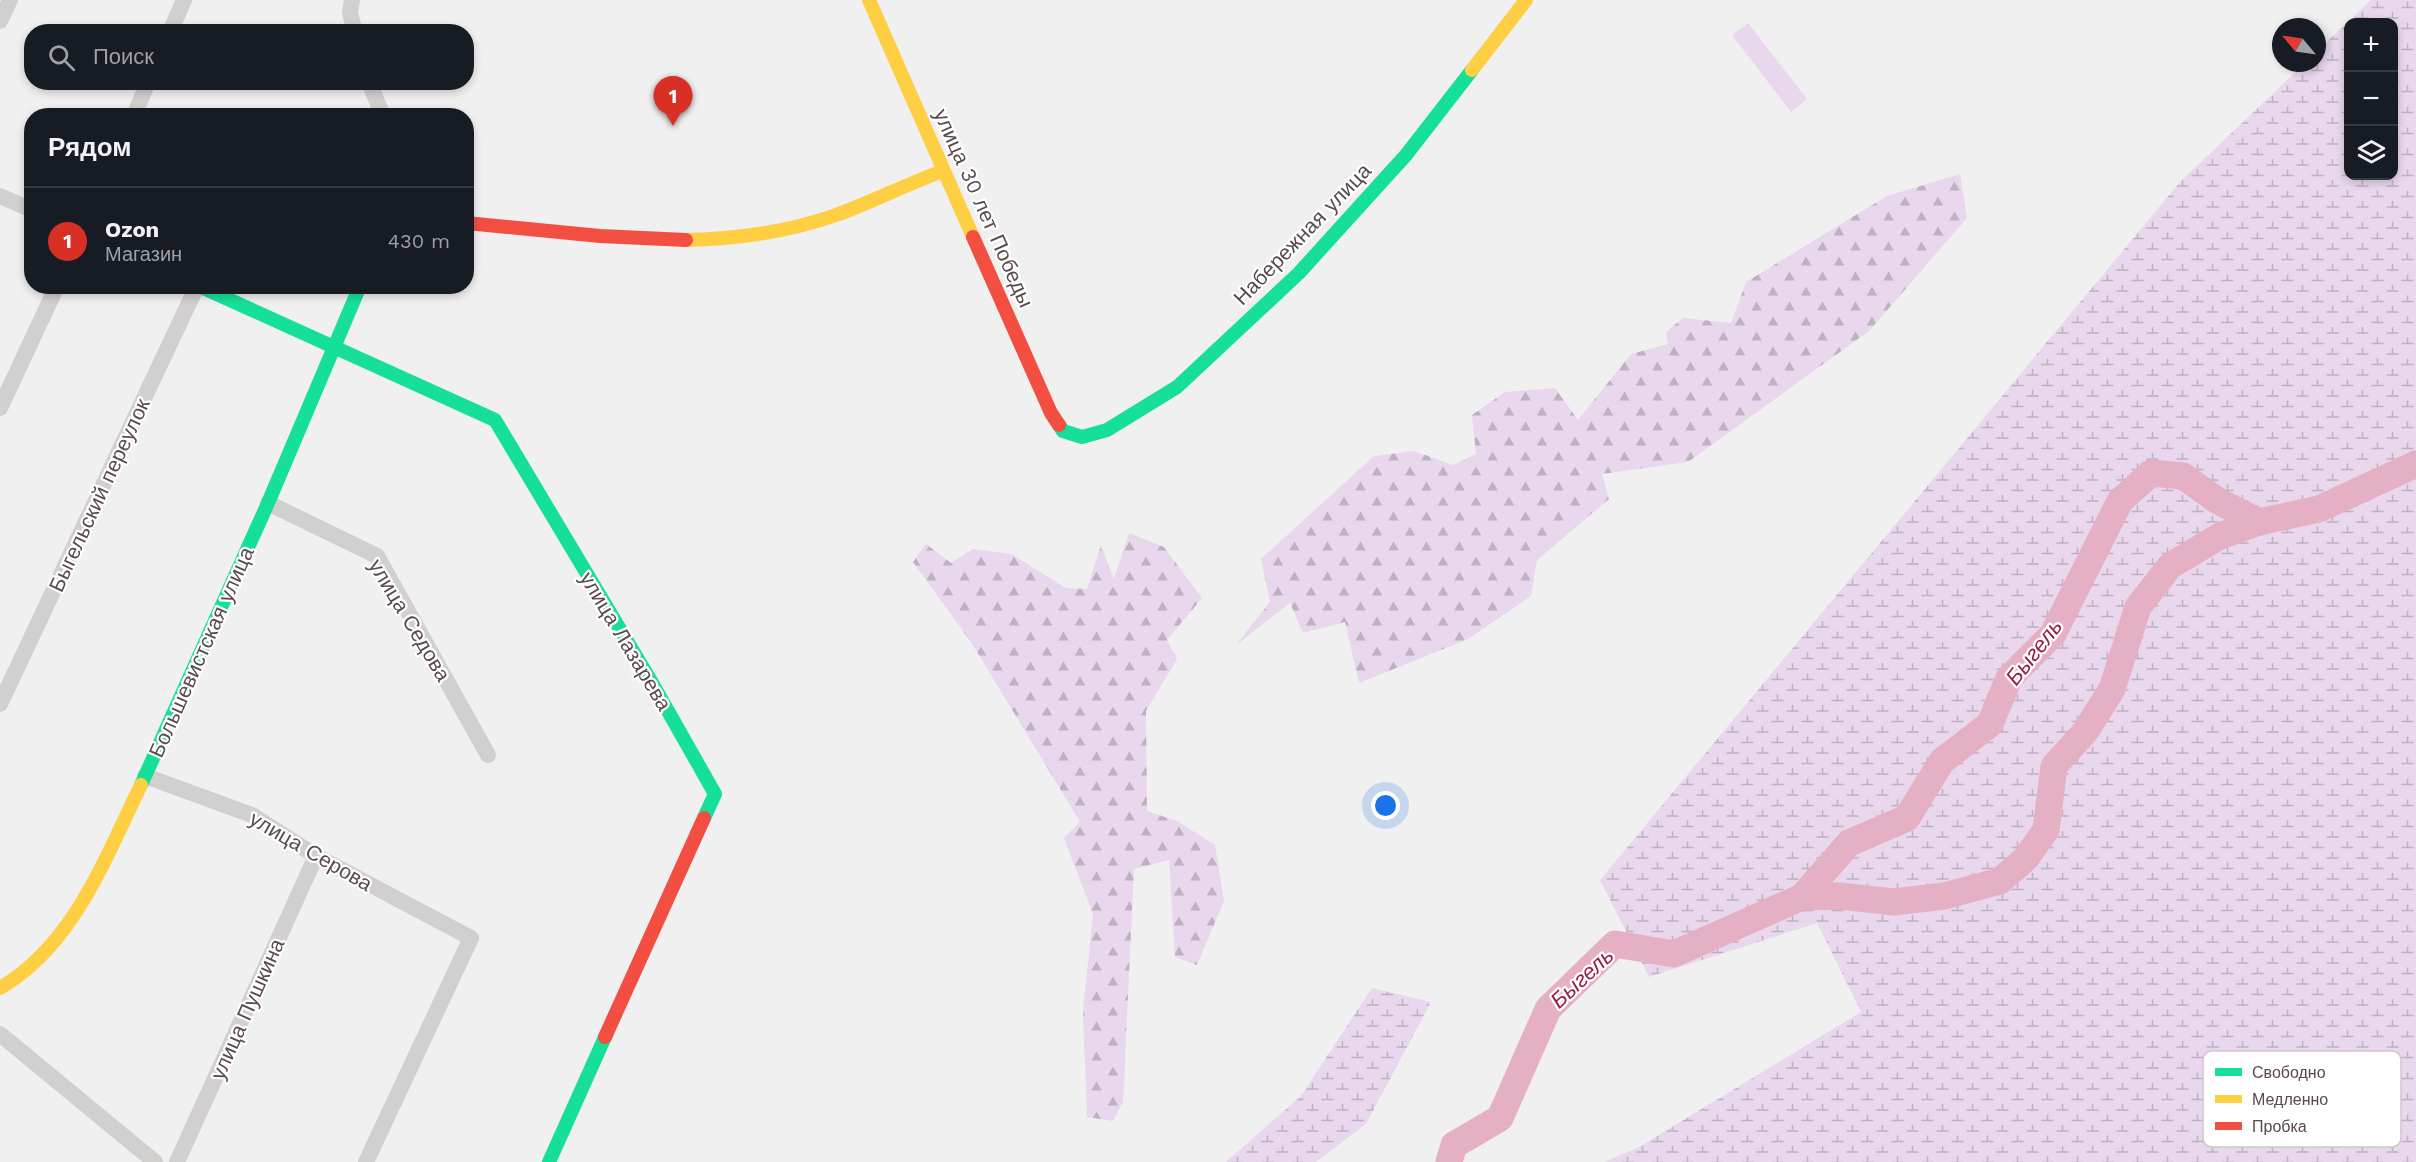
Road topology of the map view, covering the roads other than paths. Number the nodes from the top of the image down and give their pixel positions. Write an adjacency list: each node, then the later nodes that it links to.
1 (10, 0): 6 (street)
2 (184, 0): 7 (street)
3 (352, 0): 8 (street)
4 (869, 0): 13 (street, улица 30 лет Победы)
5 (1526, 0): 23 (street, Набережная улица)
6 (0, 21)
7 (174, 24)
8 (353, 24)
9 (145, 90): 11 (street)
10 (372, 90): 12 (street)
11 (137, 108)
12 (380, 108)
13 (944, 171): 16 (street); 23 (street, улица 30 лет Победы)
14 (0, 196): 15 (street)
15 (24, 206)
16 (474, 224)
17 (53, 294): 22 (street)
18 (194, 294): 25 (street, Быгельский переулок)
19 (216, 294): 21 (street, улица Лазарева)
20 (357, 294): 21 (street, Большевистская улица)
21 (334, 347): 24 (street, Большевистская улица); 34 (street, улица Лазарева)
22 (0, 408)
23 (1063, 431)
24 (268, 503): 26 (street, улица Седова); 27 (street, Большевистская улица)
25 (0, 704)
26 (488, 755)
27 (146, 776): 28 (street, улица Серова); 29 (street, Большевистская улица)
28 (316, 856): 32 (street, улица Пушкина); 33 (street, улица Серова)
29 (0, 988)
30 (0, 1034): 31 (street)
31 (155, 1162)
32 (177, 1162)
33 (366, 1162)
34 (549, 1162)

